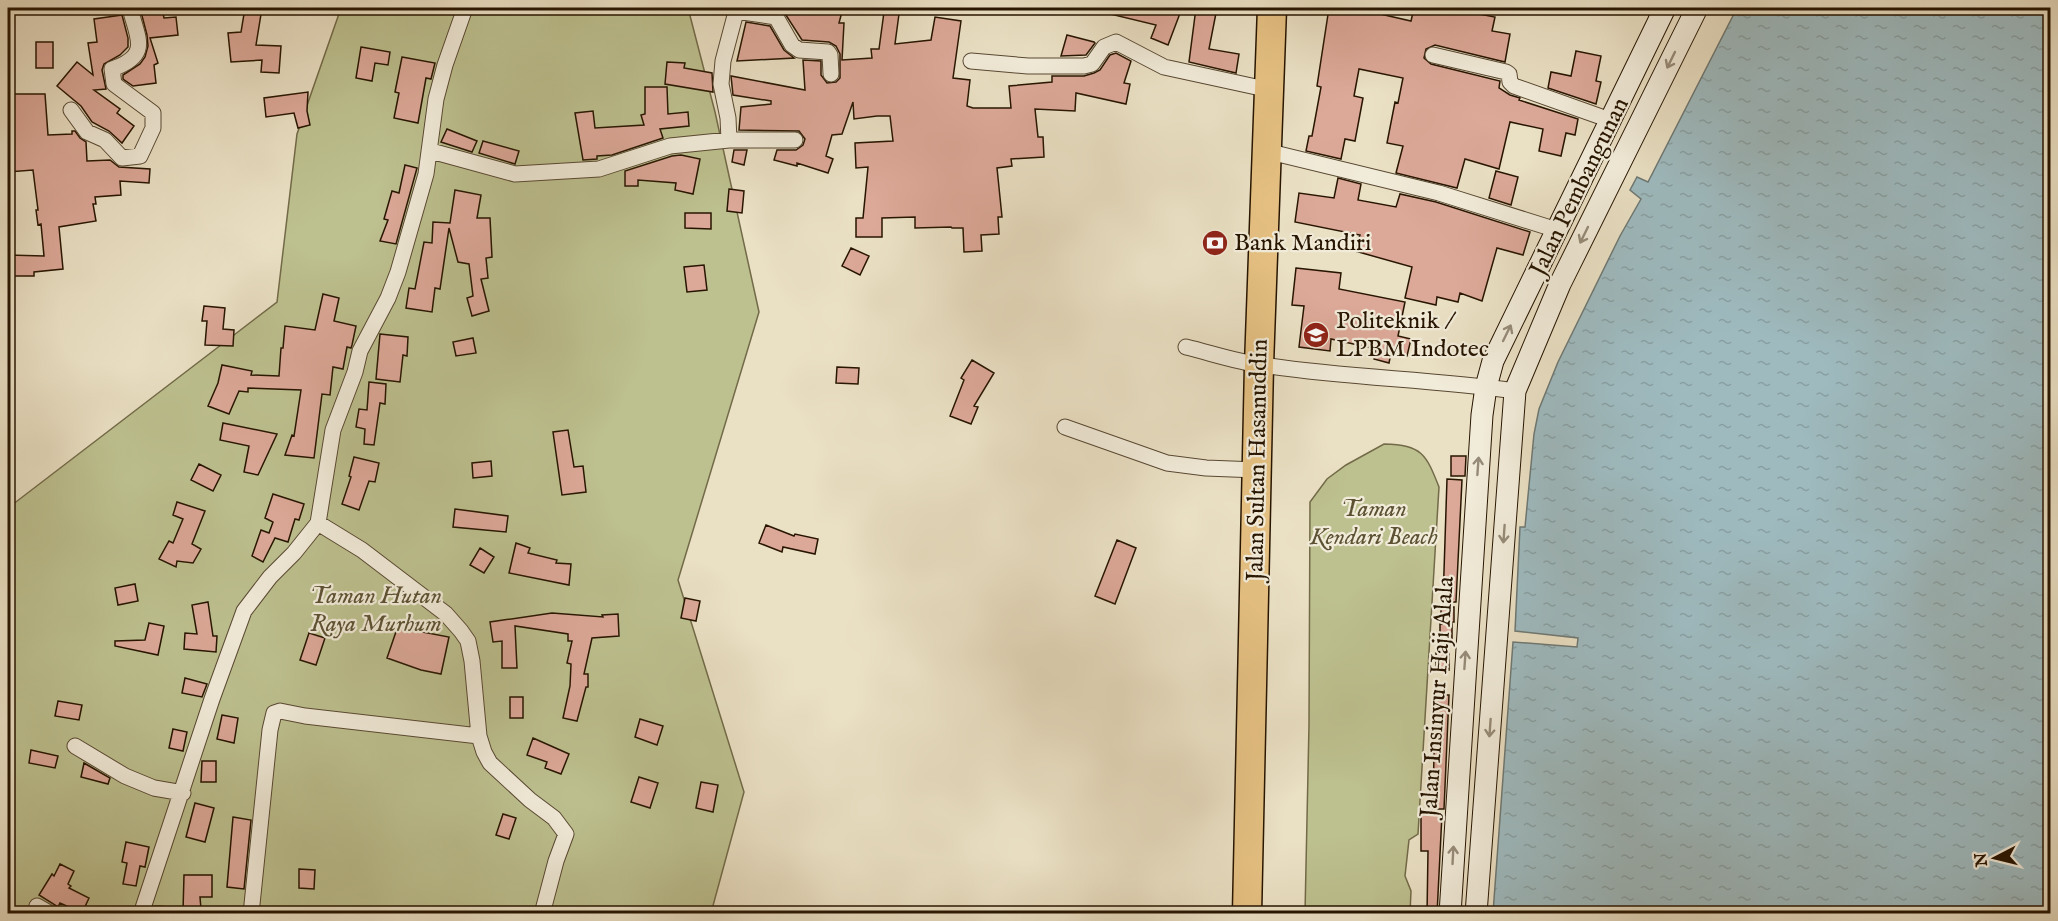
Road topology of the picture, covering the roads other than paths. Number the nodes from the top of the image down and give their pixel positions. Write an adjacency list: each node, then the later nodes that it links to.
1 (130, 8): 11 (street)
2 (465, 8): 15 (street)
3 (1272, 8): 10 (highway, Jalan Sultan Hasanuddin)
4 (1665, 8): 12 (main road, Jalan Pembangunan)
5 (1697, 8): 21 (main road, Jalan Pembangunan, one-way to 21)
6 (736, 10): 9 (street); 13 (street)
7 (1433, 55): 12 (street)
8 (971, 61): 10 (street)
9 (831, 74)
10 (1270, 90): 16 (highway, Jalan Sultan Hasanuddin)
11 (71, 110)
12 (1611, 120): 17 (main road, Jalan Pembangunan)
13 (729, 140): 14 (street); 15 (street)
14 (795, 140)
15 (431, 151): 24 (street)
16 (1266, 151): 17 (street); 19 (highway, Jalan Sultan Hasanuddin)
17 (1557, 230): 20 (main road, Jalan Pembangunan, one-way to 17)
18 (1186, 347): 19 (street)
19 (1259, 365): 20 (street); 23 (highway, Jalan Sultan Hasanuddin)
20 (1486, 387): 21 (street); 28 (main road, Jalan Insinyur Haji Alala, one-way to 20)
21 (1515, 391): 29 (main road, one-way to 29)
22 (1065, 427): 23 (street)
23 (1257, 470): 34 (highway, Jalan Sultan Hasanuddin)
24 (318, 523): 25 (street); 27 (street)
25 (479, 736): 32 (street); 33 (street)
26 (75, 746): 27 (street)
27 (183, 793): 30 (street)
28 (1456, 801): 29 (main road); 35 (main road, Jalan Insinyur Haji Alala, one-way to 28)
29 (1484, 803): 36 (main road)
30 (141, 913): 31 (street)
31 (162, 914)
32 (251, 914)
33 (542, 914)
34 (1247, 914)
35 (1450, 914)
36 (1476, 914)

